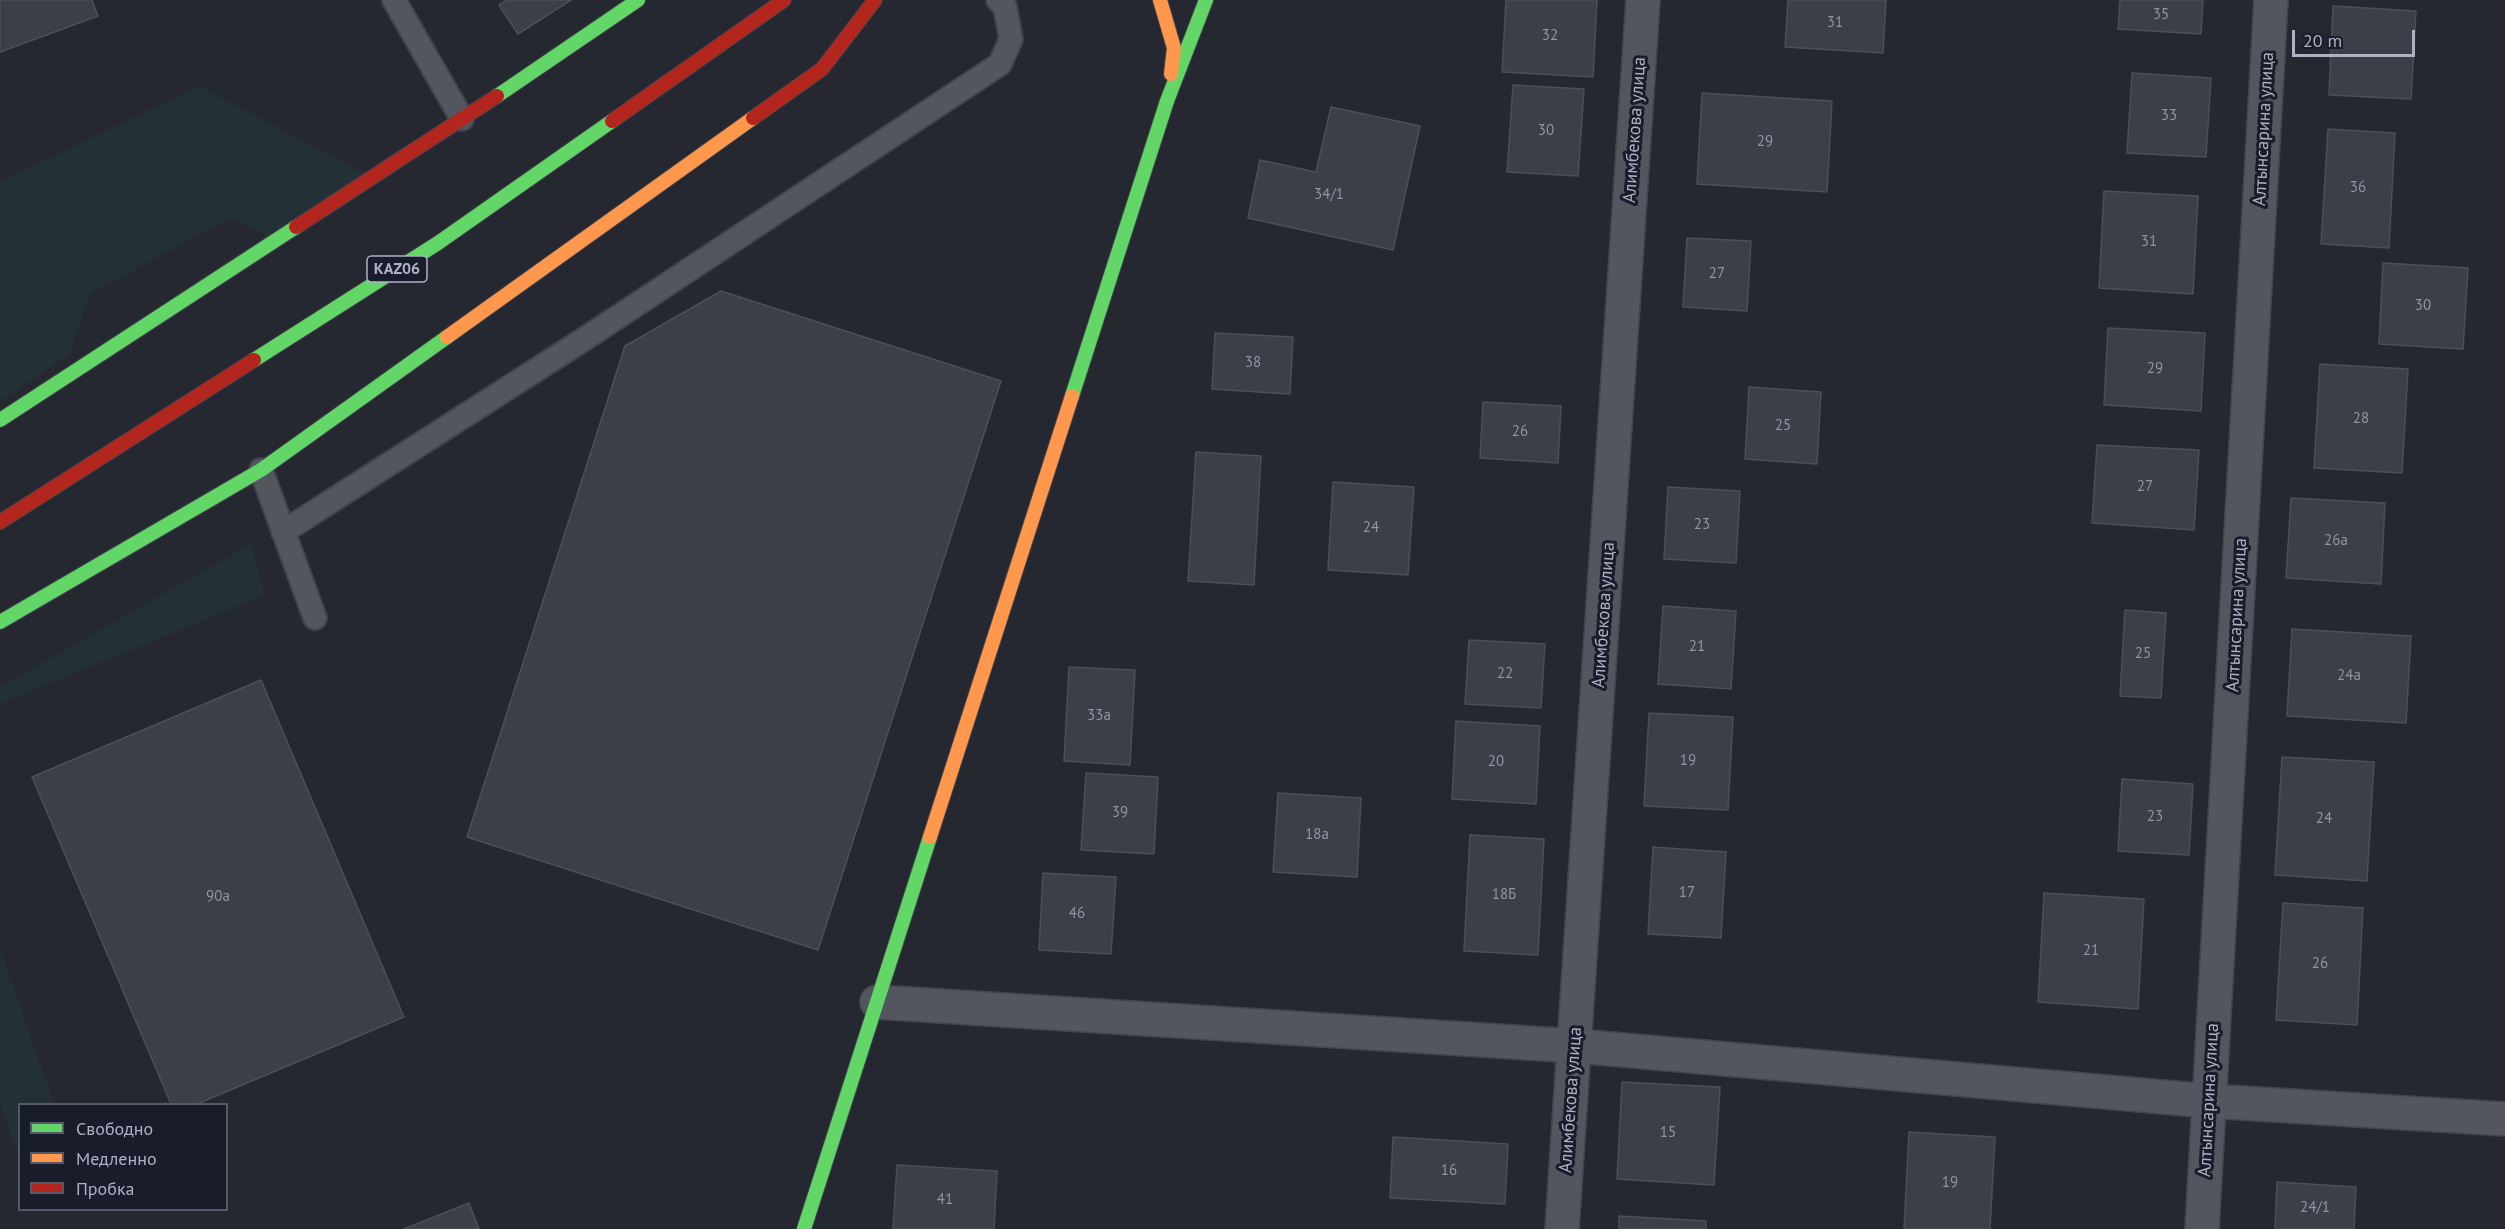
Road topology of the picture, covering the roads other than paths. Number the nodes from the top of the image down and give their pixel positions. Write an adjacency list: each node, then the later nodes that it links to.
1 (394, 0): 11 (lane)
2 (638, 0): 11 (highway)
3 (784, 0): 14 (highway, KАZ06)
4 (874, 0): 13 (highway)
5 (998, 0): 15 (lane)
6 (1160, 0): 10 (highway)
7 (1206, 0): 10 (highway)
8 (1643, 0): 19 (street, Алимбекова улица)
9 (2271, 0): 20 (street, Алтынсарина улица)
10 (1167, 101): 18 (highway)
11 (462, 119): 12 (highway)
12 (0, 420)
13 (261, 470): 15 (lane); 17 (highway)
14 (0, 522)
15 (283, 532): 16 (lane)
16 (315, 618)
17 (0, 622)
18 (877, 1002): 19 (street); 22 (highway)
19 (1576, 1046): 20 (street); 23 (street, Алимбекова улица)
20 (2209, 1101): 21 (street); 24 (street, Алтынсарина улица)
21 (2505, 1119)
22 (804, 1229)
23 (1562, 1229)
24 (2202, 1229)

